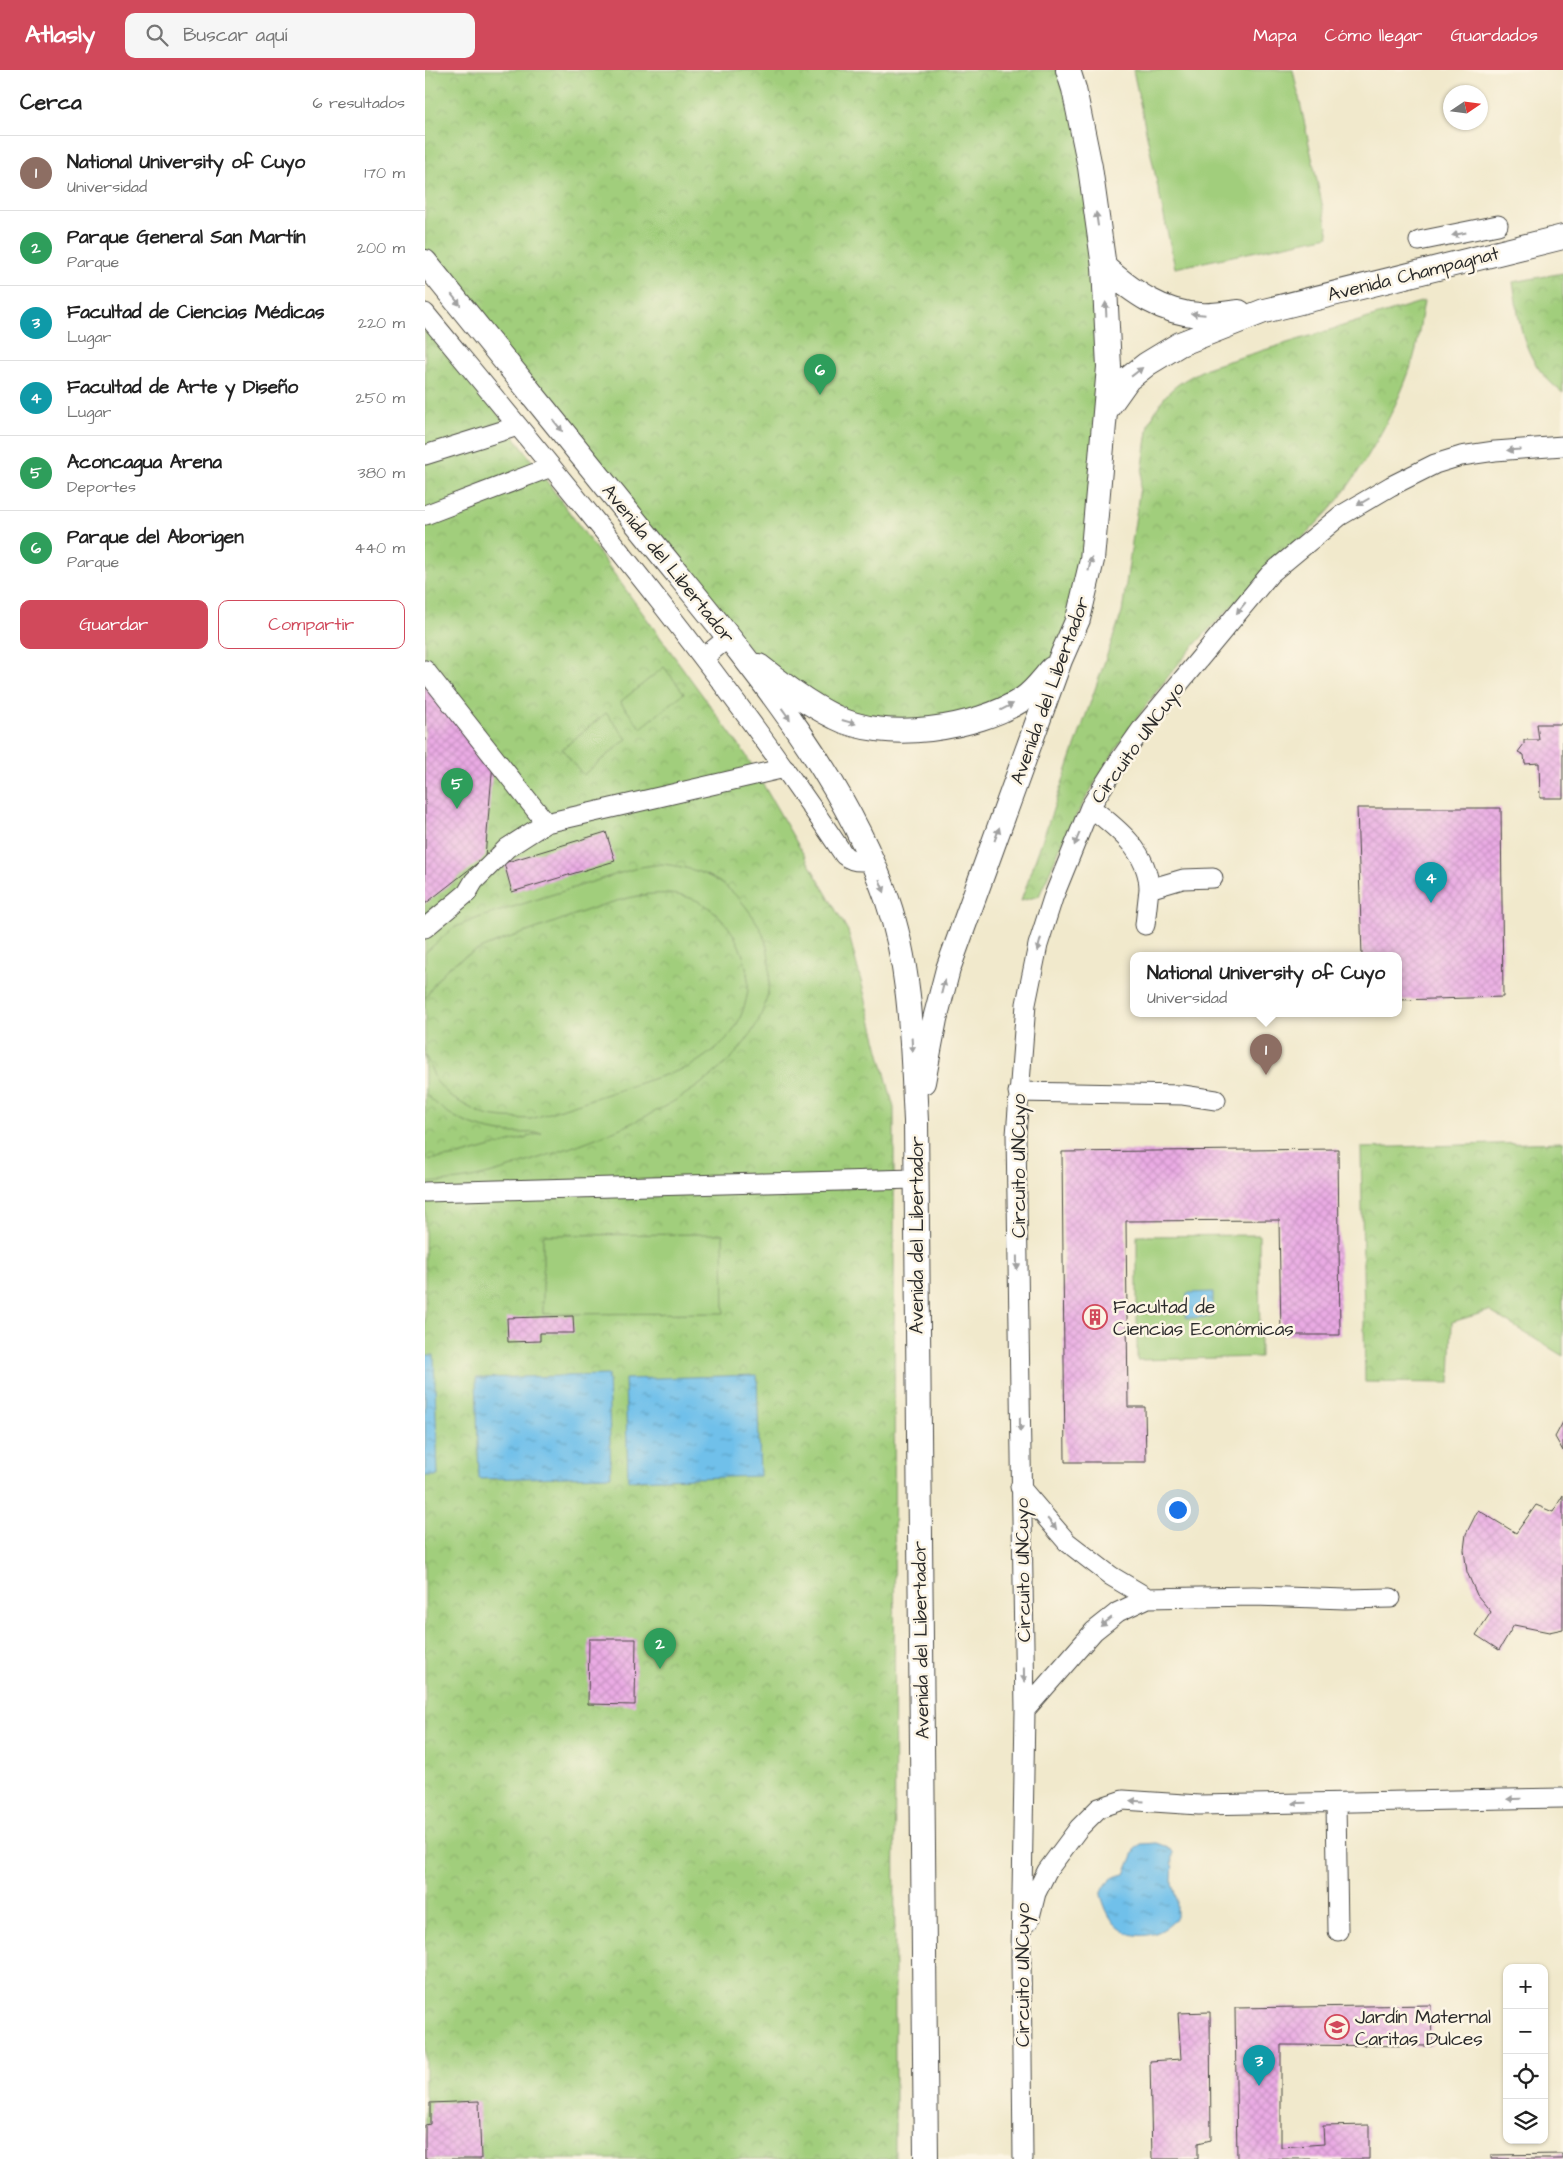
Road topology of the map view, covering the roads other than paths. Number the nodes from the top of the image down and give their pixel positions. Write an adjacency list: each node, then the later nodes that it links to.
1 (1068, 70): 6 (main road, Avenida del Libertador, one-way to 1)
2 (1498, 225): 4 (street, one-way to 4)
3 (1555, 238): 7 (main road, Avenida Champagnat)
4 (1419, 242)
5 (425, 262): 15 (main road, Avenida del Libertador, one-way to 15)
6 (1104, 267): 7 (main road, Avenida Champagnat, one-way to 6); 9 (main road, Avenida del Libertador, one-way to 6)
7 (1264, 311): 9 (main road, Avenida Champagnat, one-way to 7)
8 (425, 313): 10 (street)
9 (1106, 410): 17 (main road, Avenida del Libertador, one-way to 9)
10 (518, 426): 12 (street); 13 (street)
11 (1563, 446): 20 (street, Circuito UNCuyo, one-way to 20)
12 (425, 456)
13 (551, 467): 14 (street); 16 (street)
14 (425, 515)
15 (732, 642): 16 (street); 17 (main road, one-way to 17); 22 (main road, Avenida del Libertador, one-way to 22)
16 (703, 658): 19 (street)
17 (1060, 660): 29 (main road, Avenida del Libertador, one-way to 17)
18 (425, 670): 21 (street)
19 (785, 768): 21 (street); 22 (street)
20 (1090, 807): 24 (street); 27 (street, Circuito UNCuyo, one-way to 27)
21 (546, 823): 26 (street)
22 (872, 860): 29 (main road, Avenida del Libertador, one-way to 29)
23 (1213, 878): 24 (street)
24 (1149, 889): 25 (street)
25 (1145, 925)
26 (425, 928)
27 (1018, 1092): 28 (street); 32 (street, Circuito UNCuyo, one-way to 32)
28 (1216, 1100)
29 (915, 1121): 30 (main road, Avenida del Libertador)
30 (915, 1179): 31 (street); 40 (main road, Avenida del Libertador)
31 (425, 1192)
32 (1020, 1487): 33 (street, one-way to 33); 35 (street, Circuito UNCuyo, one-way to 35)
33 (1148, 1598): 34 (street); 35 (street, one-way to 35)
34 (1391, 1598)
35 (1025, 1710): 39 (street, Circuito UNCuyo)
36 (1563, 1798): 37 (street, one-way to 37)
37 (1335, 1803): 38 (street); 39 (street, one-way to 39)
38 (1338, 1931)
39 (1021, 1955): 41 (street, Circuito UNCuyo)
40 (926, 2159)
41 (1023, 2159)

